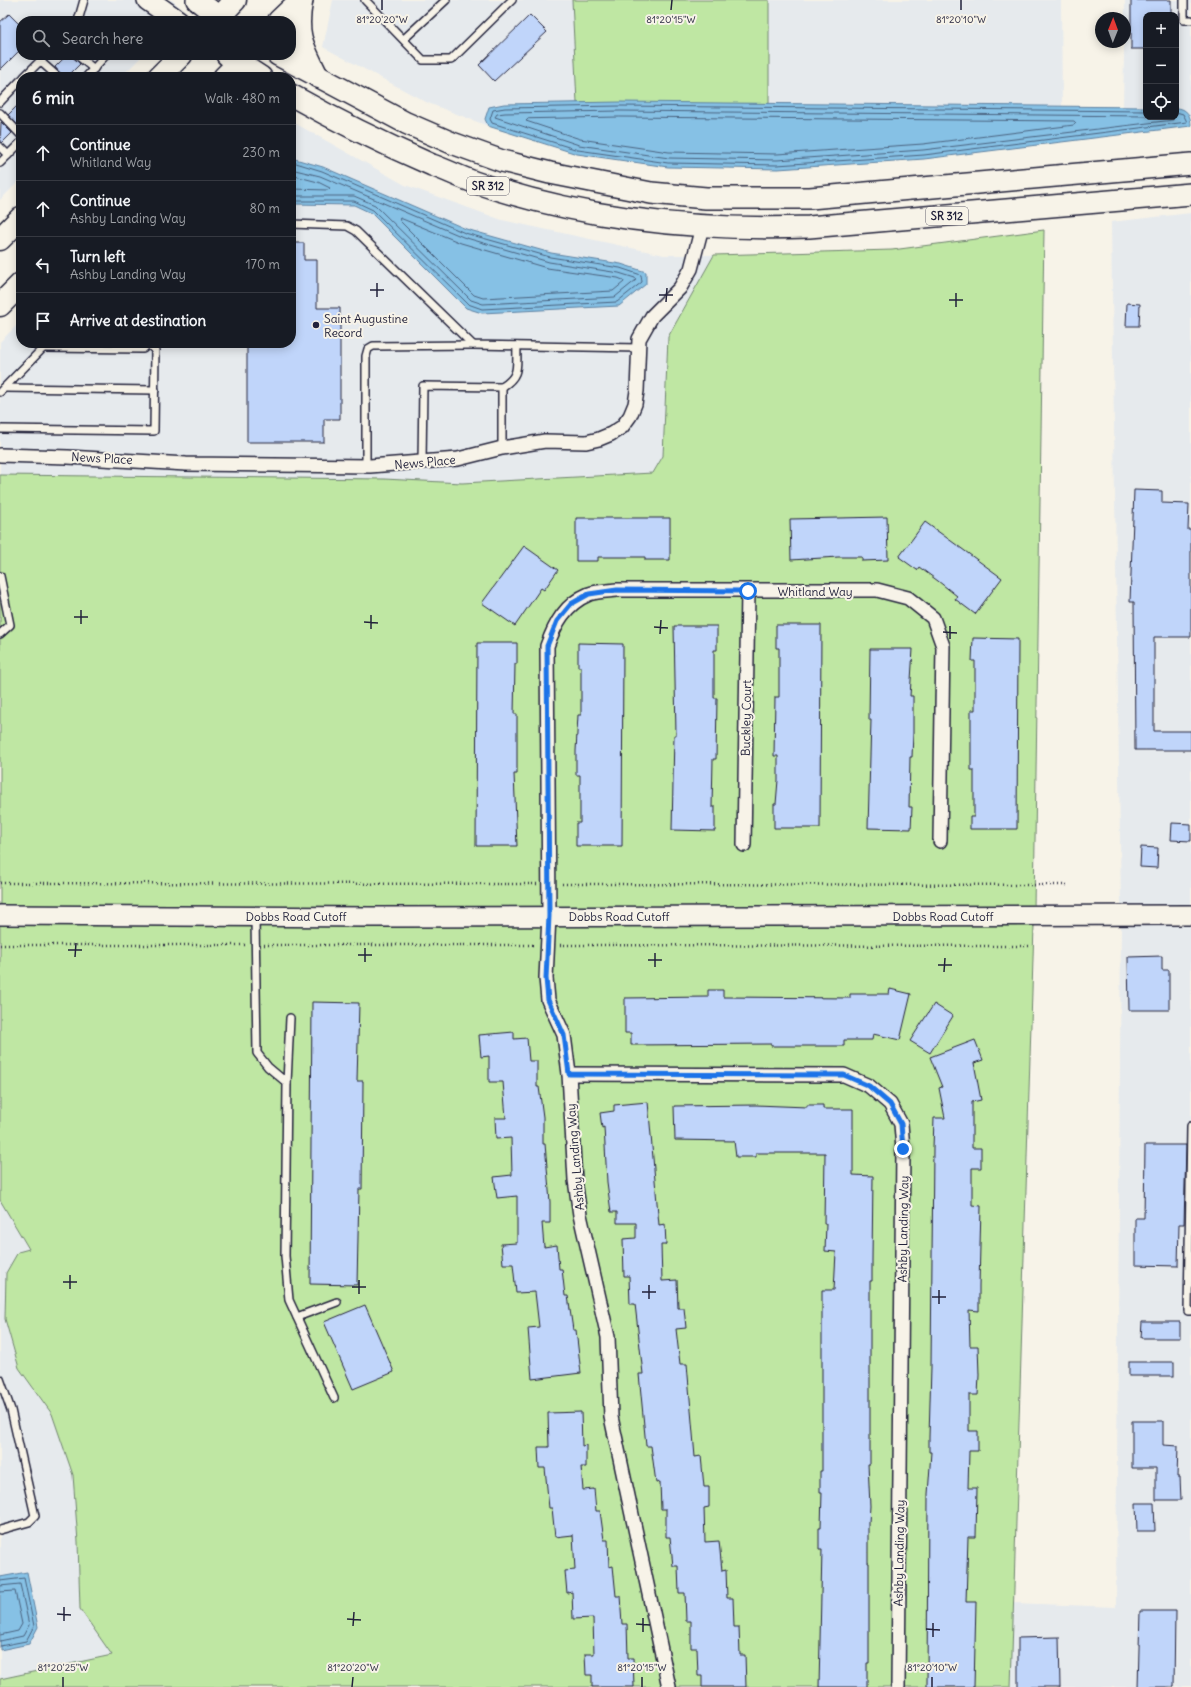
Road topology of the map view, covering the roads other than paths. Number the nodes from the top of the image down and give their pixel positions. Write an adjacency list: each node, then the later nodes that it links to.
1 (84, 0): 10 (lane)
2 (148, 0): 11 (main road)
3 (197, 0): 12 (main road)
4 (235, 0): 13 (highway)
5 (301, 0): 14 (highway); 31 (main road)
6 (446, 0): 16 (lane)
7 (512, 0): 16 (lane)
8 (1184, 0): 15 (lane)
9 (368, 1): 16 (lane)
10 (79, 16)
11 (171, 16)
12 (215, 16)
13 (222, 16)
14 (285, 16)
15 (1191, 20)
16 (404, 39)
17 (83, 60): 24 (lane)
18 (102, 60): 24 (lane)
19 (176, 60): 28 (highway)
20 (235, 60): 29 (main road)
21 (241, 60): 30 (main road)
22 (287, 60): 31 (main road, SR 312)
23 (40, 61): 25 (lane); 26 (lane)
24 (94, 69): 27 (lane)
25 (29, 72)
26 (52, 72)
27 (91, 72)
28 (165, 72)
29 (227, 72)
30 (255, 72)
31 (318, 77): 43 (main road, SR 312)
32 (16, 88): 34 (lane)
33 (296, 98): 46 (main road, SR 312)
34 (0, 102)
35 (0, 113): 36 (lane)
36 (16, 130)
37 (0, 147): 39 (lane)
38 (16, 147): 39 (lane)
39 (8, 155): 40 (lane)
40 (0, 163)
41 (1191, 164): 43 (main road, SR 312)
42 (1191, 194): 46 (main road, SR 312)
43 (828, 196): 46 (main road)
44 (16, 223): 47 (highway)
45 (296, 224): 50 (lane)
46 (702, 227): 56 (street, News Place)
47 (0, 239)
48 (16, 289): 49 (highway)
49 (0, 305)
50 (473, 345): 51 (lane); 64 (lane)
51 (517, 346): 56 (lane); 57 (lane)
52 (43, 348): 58 (lane)
53 (120, 348): 54 (lane)
54 (145, 348)
55 (153, 348): 59 (lane)
56 (638, 348): 61 (street, News Place)
57 (502, 387): 61 (lane); 63 (lane)
58 (2, 390): 59 (lane)
59 (155, 390): 60 (lane)
60 (0, 429)
61 (502, 448): 63 (street, News Place)
62 (0, 455): 64 (street, News Place)
63 (422, 463): 64 (street, News Place)
64 (366, 466)
65 (0, 576): 67 (lane)
66 (748, 591): 68 (street, Whitland Way); 69 (street, Buckley Court); 73 (street, Whitland Way)
67 (0, 634)
68 (940, 841)
69 (744, 845)
70 (0, 915): 72 (street, Dobbs Road Cutoff)
71 (1191, 915): 73 (street, Dobbs Road Cutoff)
72 (255, 916): 73 (street, Dobbs Road Cutoff); 76 (lane)
73 (549, 916): 75 (street, Ashby Landing Way)
74 (290, 1018): 76 (lane)
75 (569, 1074): 86 (street, Ashby Landing Way); 87 (street, Ashby Landing Way)
76 (286, 1083): 81 (lane)
77 (1191, 1126): 78 (lane)
78 (1191, 1177): 80 (lane)
79 (337, 1302): 81 (lane)
80 (1191, 1311)
81 (297, 1317): 84 (lane)
82 (0, 1379): 83 (lane)
83 (2, 1394): 85 (lane)
84 (334, 1398)
85 (0, 1530)
86 (669, 1687)
87 (898, 1687)

